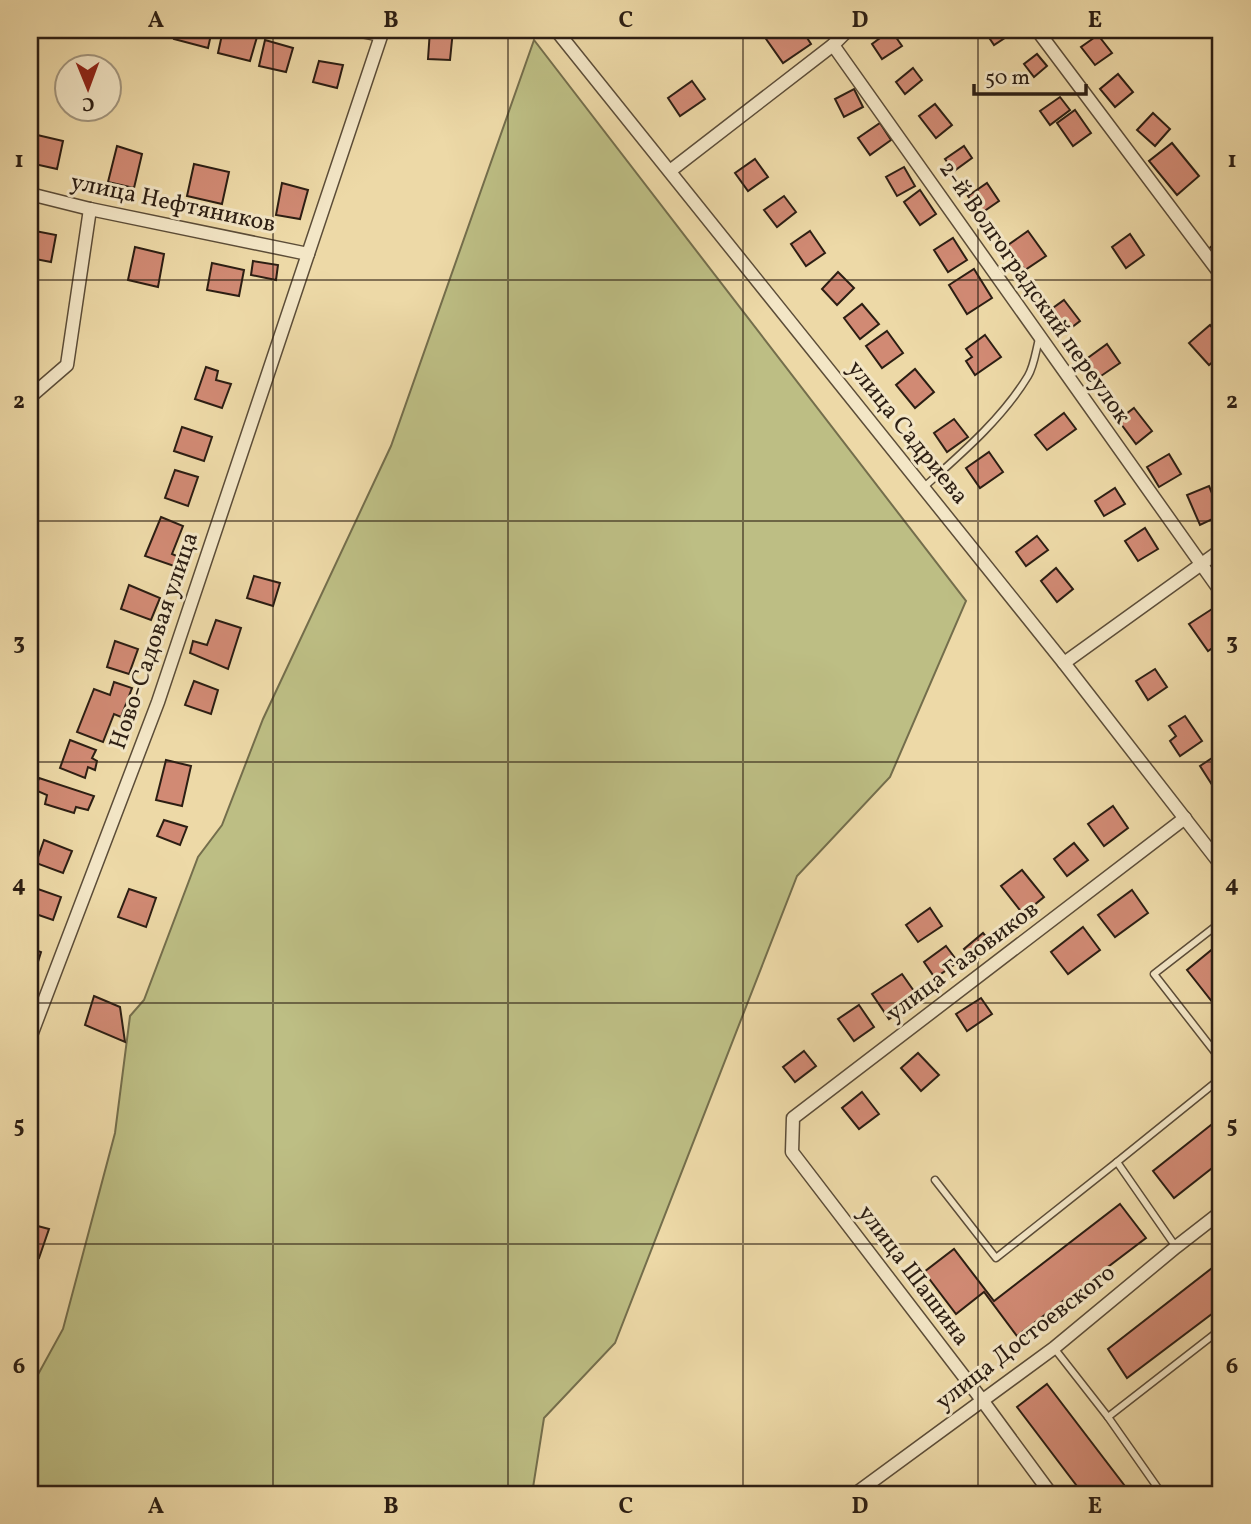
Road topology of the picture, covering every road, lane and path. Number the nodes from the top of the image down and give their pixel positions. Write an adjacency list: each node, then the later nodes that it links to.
1 (356, 30): 5 (street)
2 (556, 30): 7 (street, улица Садриева)
3 (848, 30): 6 (street)
4 (1037, 30): 11 (street)
5 (382, 32): 10 (street, Ново-Садовая улица)
6 (833, 45): 7 (street); 12 (street, 2-й Волгоградский переулок)
7 (670, 171): 14 (street, улица Садриева)
8 (30, 194): 9 (street, улица Нефтяников)
9 (90, 209): 10 (street, улица Нефтяников); 13 (street)
10 (308, 254): 22 (street, Ново-Садовая улица)
11 (1221, 275)
12 (1039, 337): 14 (lane); 16 (street, 2-й Волгоградский переулок)
13 (30, 397)
14 (924, 488): 18 (street, улица Садриева)
15 (1221, 550): 16 (street)
16 (1200, 565): 17 (street, 2-й Волгоградский переулок); 18 (street)
17 (1221, 592)
18 (1064, 663): 19 (street, улица Садриева)
19 (1185, 818): 20 (street, улица Садриева); 25 (street, улица Газовиков)
20 (1221, 865)
21 (1221, 922): 23 (lane)
22 (30, 1038)
23 (1221, 1060)
24 (1221, 1079): 26 (lane)
25 (792, 1152): 32 (street, улица Шашина)
26 (1117, 1162): 27 (lane); 29 (lane)
27 (934, 1180)
28 (1221, 1212): 29 (street, улица Достоевского)
29 (1176, 1247): 31 (street, улица Достоевского)
30 (1221, 1329): 33 (lane)
31 (1054, 1348): 32 (street, улица Достоевского); 33 (lane)
32 (982, 1400): 34 (street, улица Достоевского); 35 (street, улица Шашина)
33 (1108, 1417): 36 (lane)
34 (855, 1494)
35 (1051, 1494)
36 (1162, 1494)

